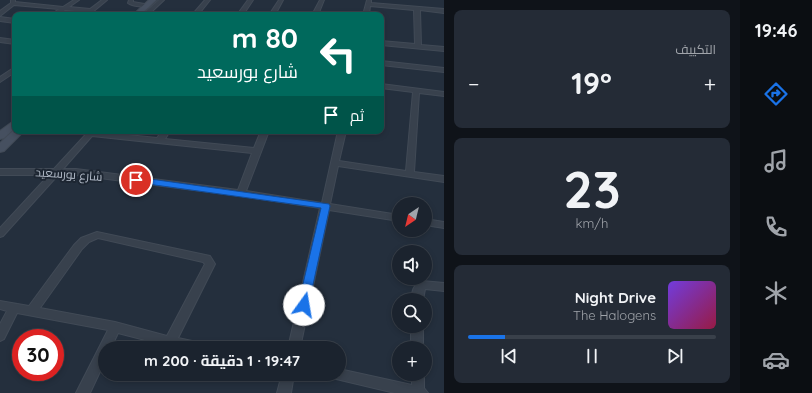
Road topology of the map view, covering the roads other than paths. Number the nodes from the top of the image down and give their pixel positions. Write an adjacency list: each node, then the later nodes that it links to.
1 (77, 0): 14 (street)
2 (105, 0): 16 (street)
3 (131, 0): 13 (street)
4 (153, 0): 13 (main road)
5 (156, 0): 20 (main road)
6 (162, 0): 21 (street)
7 (208, 0): 22 (street)
8 (251, 0): 23 (street)
9 (281, 0): 24 (street)
10 (322, 0): 25 (street)
11 (13, 2): 14 (street); 27 (street)
12 (369, 2): 15 (street); 26 (street)
13 (147, 6): 19 (main road)
14 (64, 8): 16 (street); 18 (street)
15 (417, 9): 17 (street); 33 (street)
16 (92, 11)
17 (444, 11)
18 (58, 12)
19 (140, 12)
20 (146, 12)
21 (147, 12)
22 (198, 12)
23 (242, 12)
24 (274, 12)
25 (316, 12)
26 (367, 12)
27 (0, 14)
28 (0, 19): 29 (street)
29 (12, 21)
30 (1, 41): 31 (street)
31 (12, 42)
32 (384, 42): 33 (street)
33 (418, 46): 34 (street)
34 (444, 49)
35 (384, 63): 36 (street)
36 (444, 70)
37 (12, 71): 38 (street)
38 (1, 79)
39 (384, 86): 40 (street)
40 (416, 91): 41 (street); 56 (street)
41 (444, 94)
42 (12, 126): 49 (main road)
43 (16, 134): 51 (main road)
44 (90, 134): 55 (street)
45 (105, 134): 50 (street)
46 (164, 134): 50 (street)
47 (264, 134): 52 (street)
48 (341, 134): 53 (street)
49 (1, 135)
50 (159, 142): 52 (street)
51 (0, 149)
52 (256, 151): 58 (street)
53 (335, 163): 56 (street); 59 (street)
54 (0, 172): 55 (street, شارع بورسعيد)
55 (58, 172): 58 (street, شارع بورسعيد); 63 (street)
56 (410, 174): 57 (street)
57 (444, 179)
58 (241, 193): 59 (street, شارع بورسعيد)
59 (326, 206): 60 (street, شارع بورسعيد); 74 (street)
60 (392, 217)
61 (432, 223): 62 (street)
62 (444, 225)
63 (0, 234)
64 (444, 287): 65 (street)
65 (417, 293)
66 (0, 306): 67 (street)
67 (14, 307): 68 (street); 70 (street)
68 (32, 311): 69 (street); 73 (street)
69 (115, 327): 71 (street); 72 (street)
70 (0, 336)
71 (108, 341)
72 (166, 341)
73 (171, 341)
74 (296, 341)
75 (98, 362): 79 (street)
76 (346, 376): 81 (street)
77 (287, 381): 80 (street)
78 (418, 381): 81 (street)
79 (83, 393)
80 (284, 393)
81 (419, 393)

